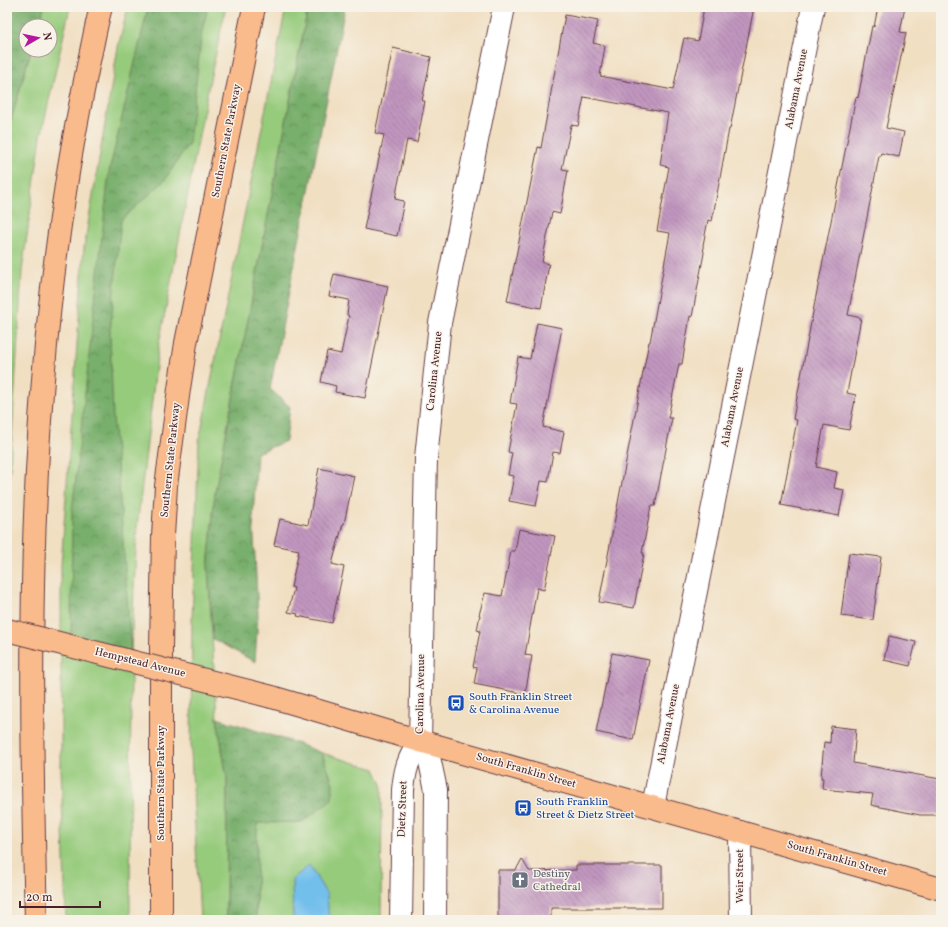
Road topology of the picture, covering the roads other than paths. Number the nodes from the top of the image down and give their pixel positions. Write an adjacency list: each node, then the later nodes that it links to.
1 (101, 7): 11 (main road)
2 (254, 7): 12 (main road, Southern State Parkway)
3 (504, 7): 7 (street, Carolina Avenue)
4 (813, 7): 8 (street, Alabama Avenue)
5 (7, 630): 6 (main road, Hempstead Avenue, bridge)
6 (272, 696): 7 (main road, South Franklin Street)
7 (420, 741): 8 (main road, South Franklin Street); 13 (street, Dietz Street); 14 (street)
8 (652, 806): 9 (main road, South Franklin Street)
9 (740, 832): 10 (main road, South Franklin Street); 15 (street, Weir Street)
10 (941, 889)
11 (36, 920)
12 (161, 920)
13 (402, 920)
14 (435, 920)
15 (741, 920)

